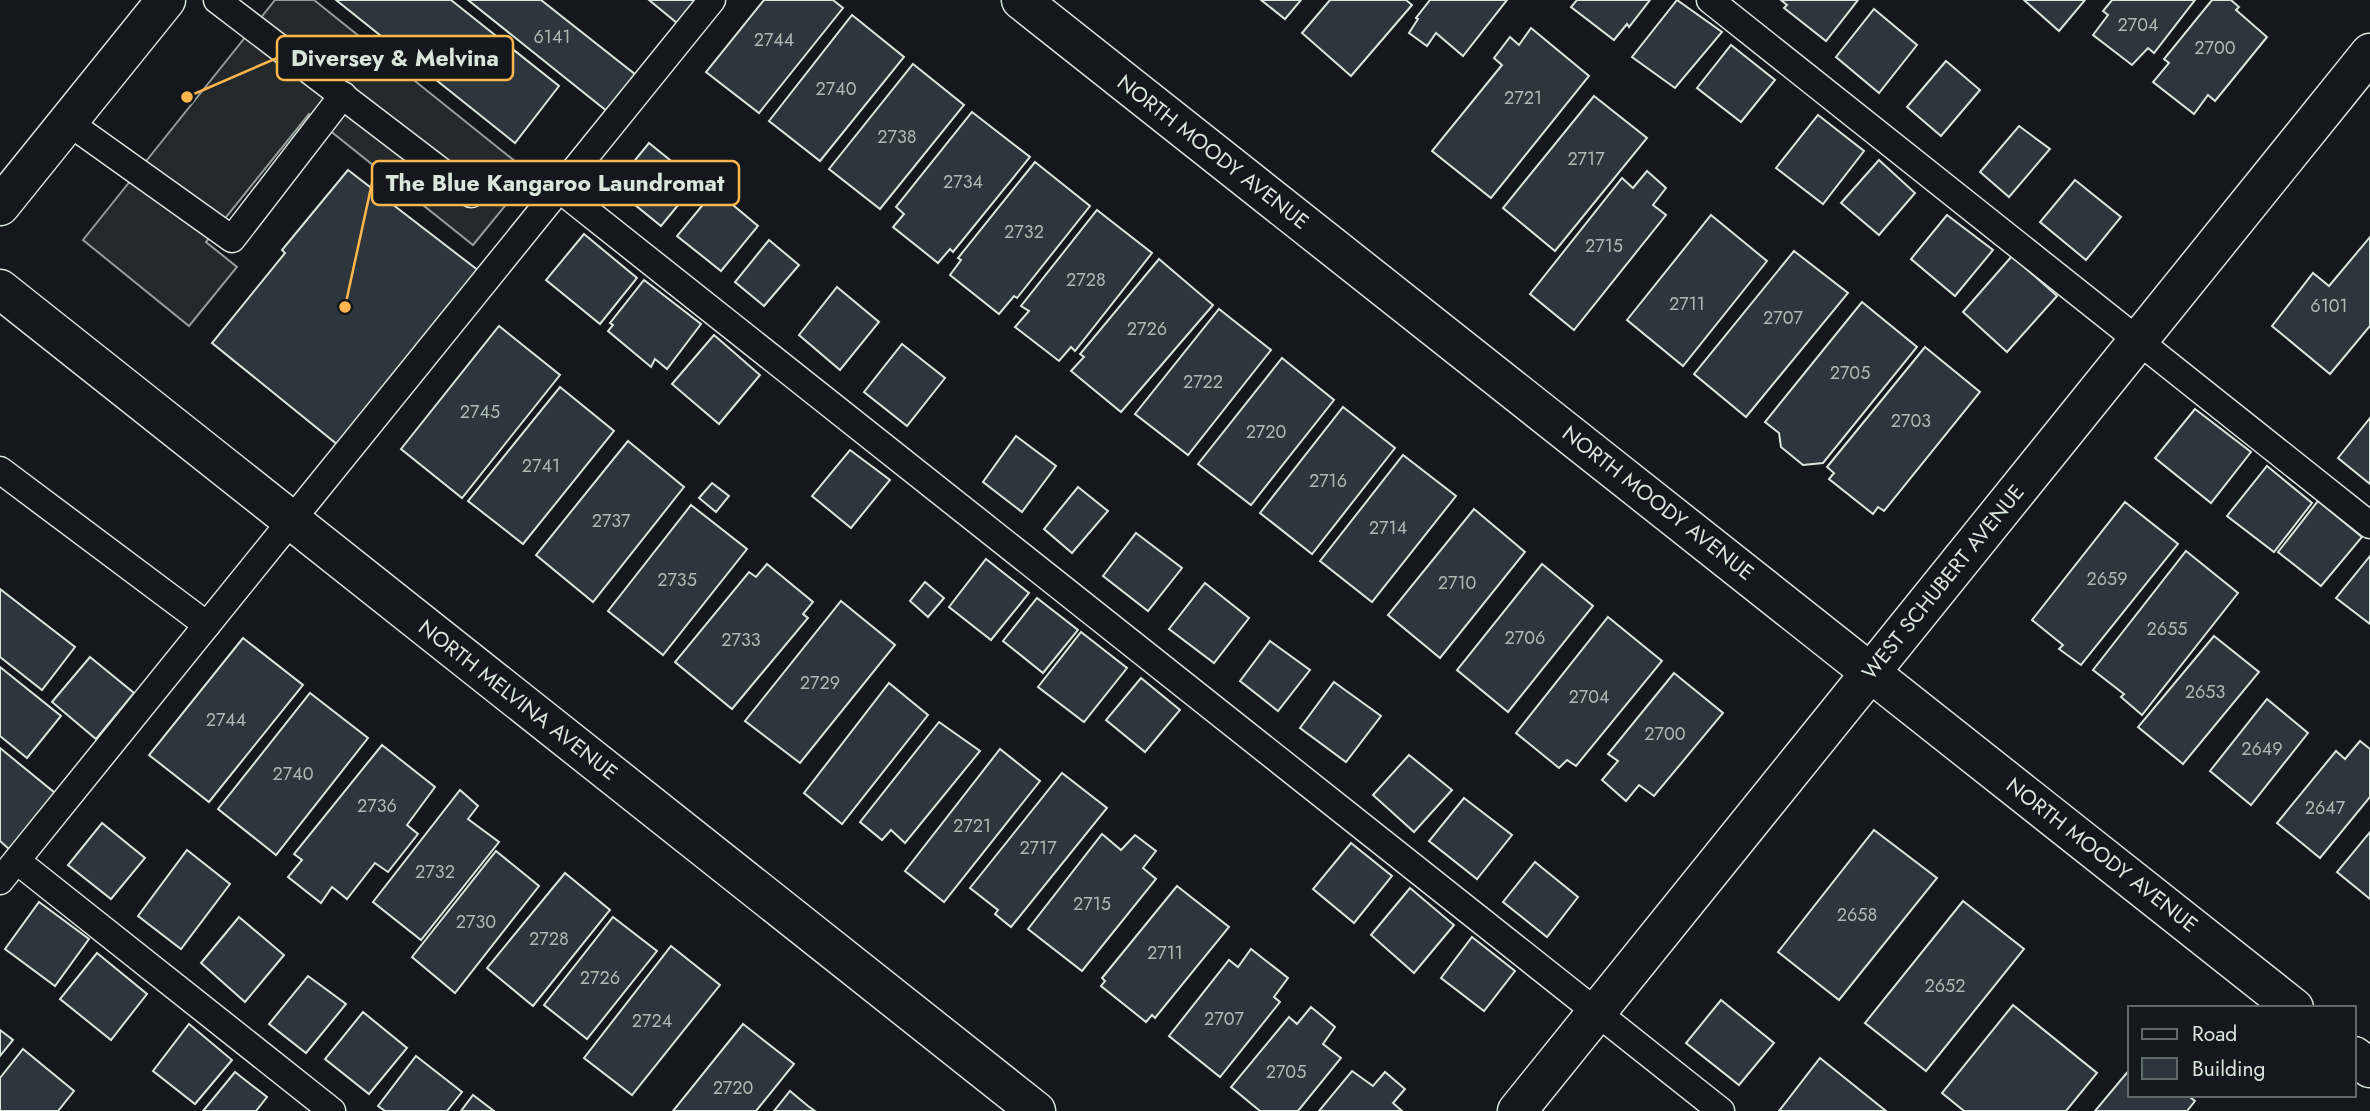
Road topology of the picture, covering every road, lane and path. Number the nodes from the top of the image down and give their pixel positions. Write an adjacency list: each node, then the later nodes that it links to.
1 (166, 0): 8 (street)
2 (217, 0): 7 (lane)
3 (712, 0): 9 (lane)
4 (1021, 0): 18 (street, NORTH MOODY AVENUE)
5 (1710, 0): 13 (lane)
6 (2370, 52): 13 (street, WEST SCHUBERT AVENUE)
7 (342, 95): 8 (lane); 10 (lane)
8 (68, 122): 11 (street)
9 (559, 189): 15 (lane); 22 (lane)
10 (471, 194)
11 (0, 206)
12 (0, 289): 15 (street, NORTH MELVINA AVENUE)
13 (2137, 341): 16 (lane); 18 (street, WEST SCHUBERT AVENUE)
14 (0, 470): 17 (lane)
15 (292, 521): 17 (lane); 24 (street, NORTH MELVINA AVENUE)
16 (2370, 525)
17 (206, 625): 19 (lane)
18 (1871, 672): 21 (street, NORTH MOODY AVENUE); 22 (street, WEST SCHUBERT AVENUE)
19 (16, 861): 20 (lane); 23 (lane)
20 (0, 881)
21 (2291, 1006)
22 (1596, 1013): 25 (street, WEST SCHUBERT AVENUE); 26 (lane)
23 (332, 1111)
24 (1036, 1111)
25 (1517, 1111)
26 (1721, 1111)

